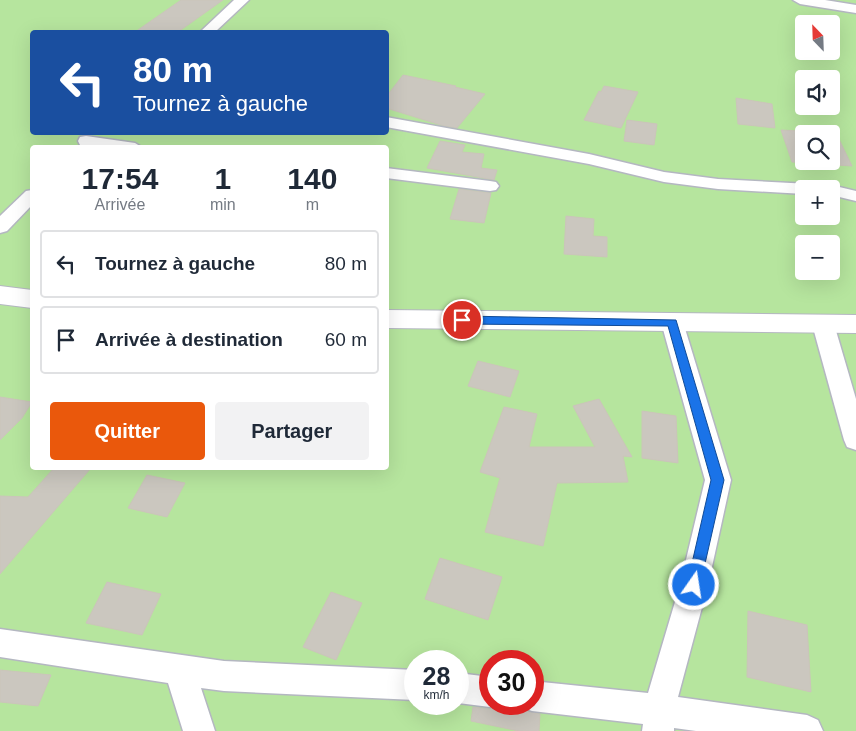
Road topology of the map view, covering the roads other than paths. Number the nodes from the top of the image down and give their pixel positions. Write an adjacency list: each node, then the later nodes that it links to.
1 (242, 0): 4 (street)
2 (800, 0): 3 (street)
3 (856, 9)
4 (208, 30)
5 (389, 123): 10 (street)
6 (87, 140): 7 (street)
7 (117, 145)
8 (389, 173): 9 (street)
9 (490, 186)
10 (795, 188)
11 (840, 192): 12 (street)
12 (856, 196)
13 (30, 197): 14 (street)
14 (0, 227)
15 (0, 295): 16 (main road)
16 (30, 299)
17 (389, 319): 18 (main road)
18 (672, 322): 19 (main road); 26 (street)
19 (823, 324): 20 (main road); 21 (street)
20 (856, 324)
21 (856, 440)
22 (0, 643): 23 (street)
23 (179, 668): 24 (street); 27 (street)
24 (404, 684)
25 (544, 698): 26 (street)
26 (658, 721): 28 (street)
27 (198, 731)
28 (806, 731)

